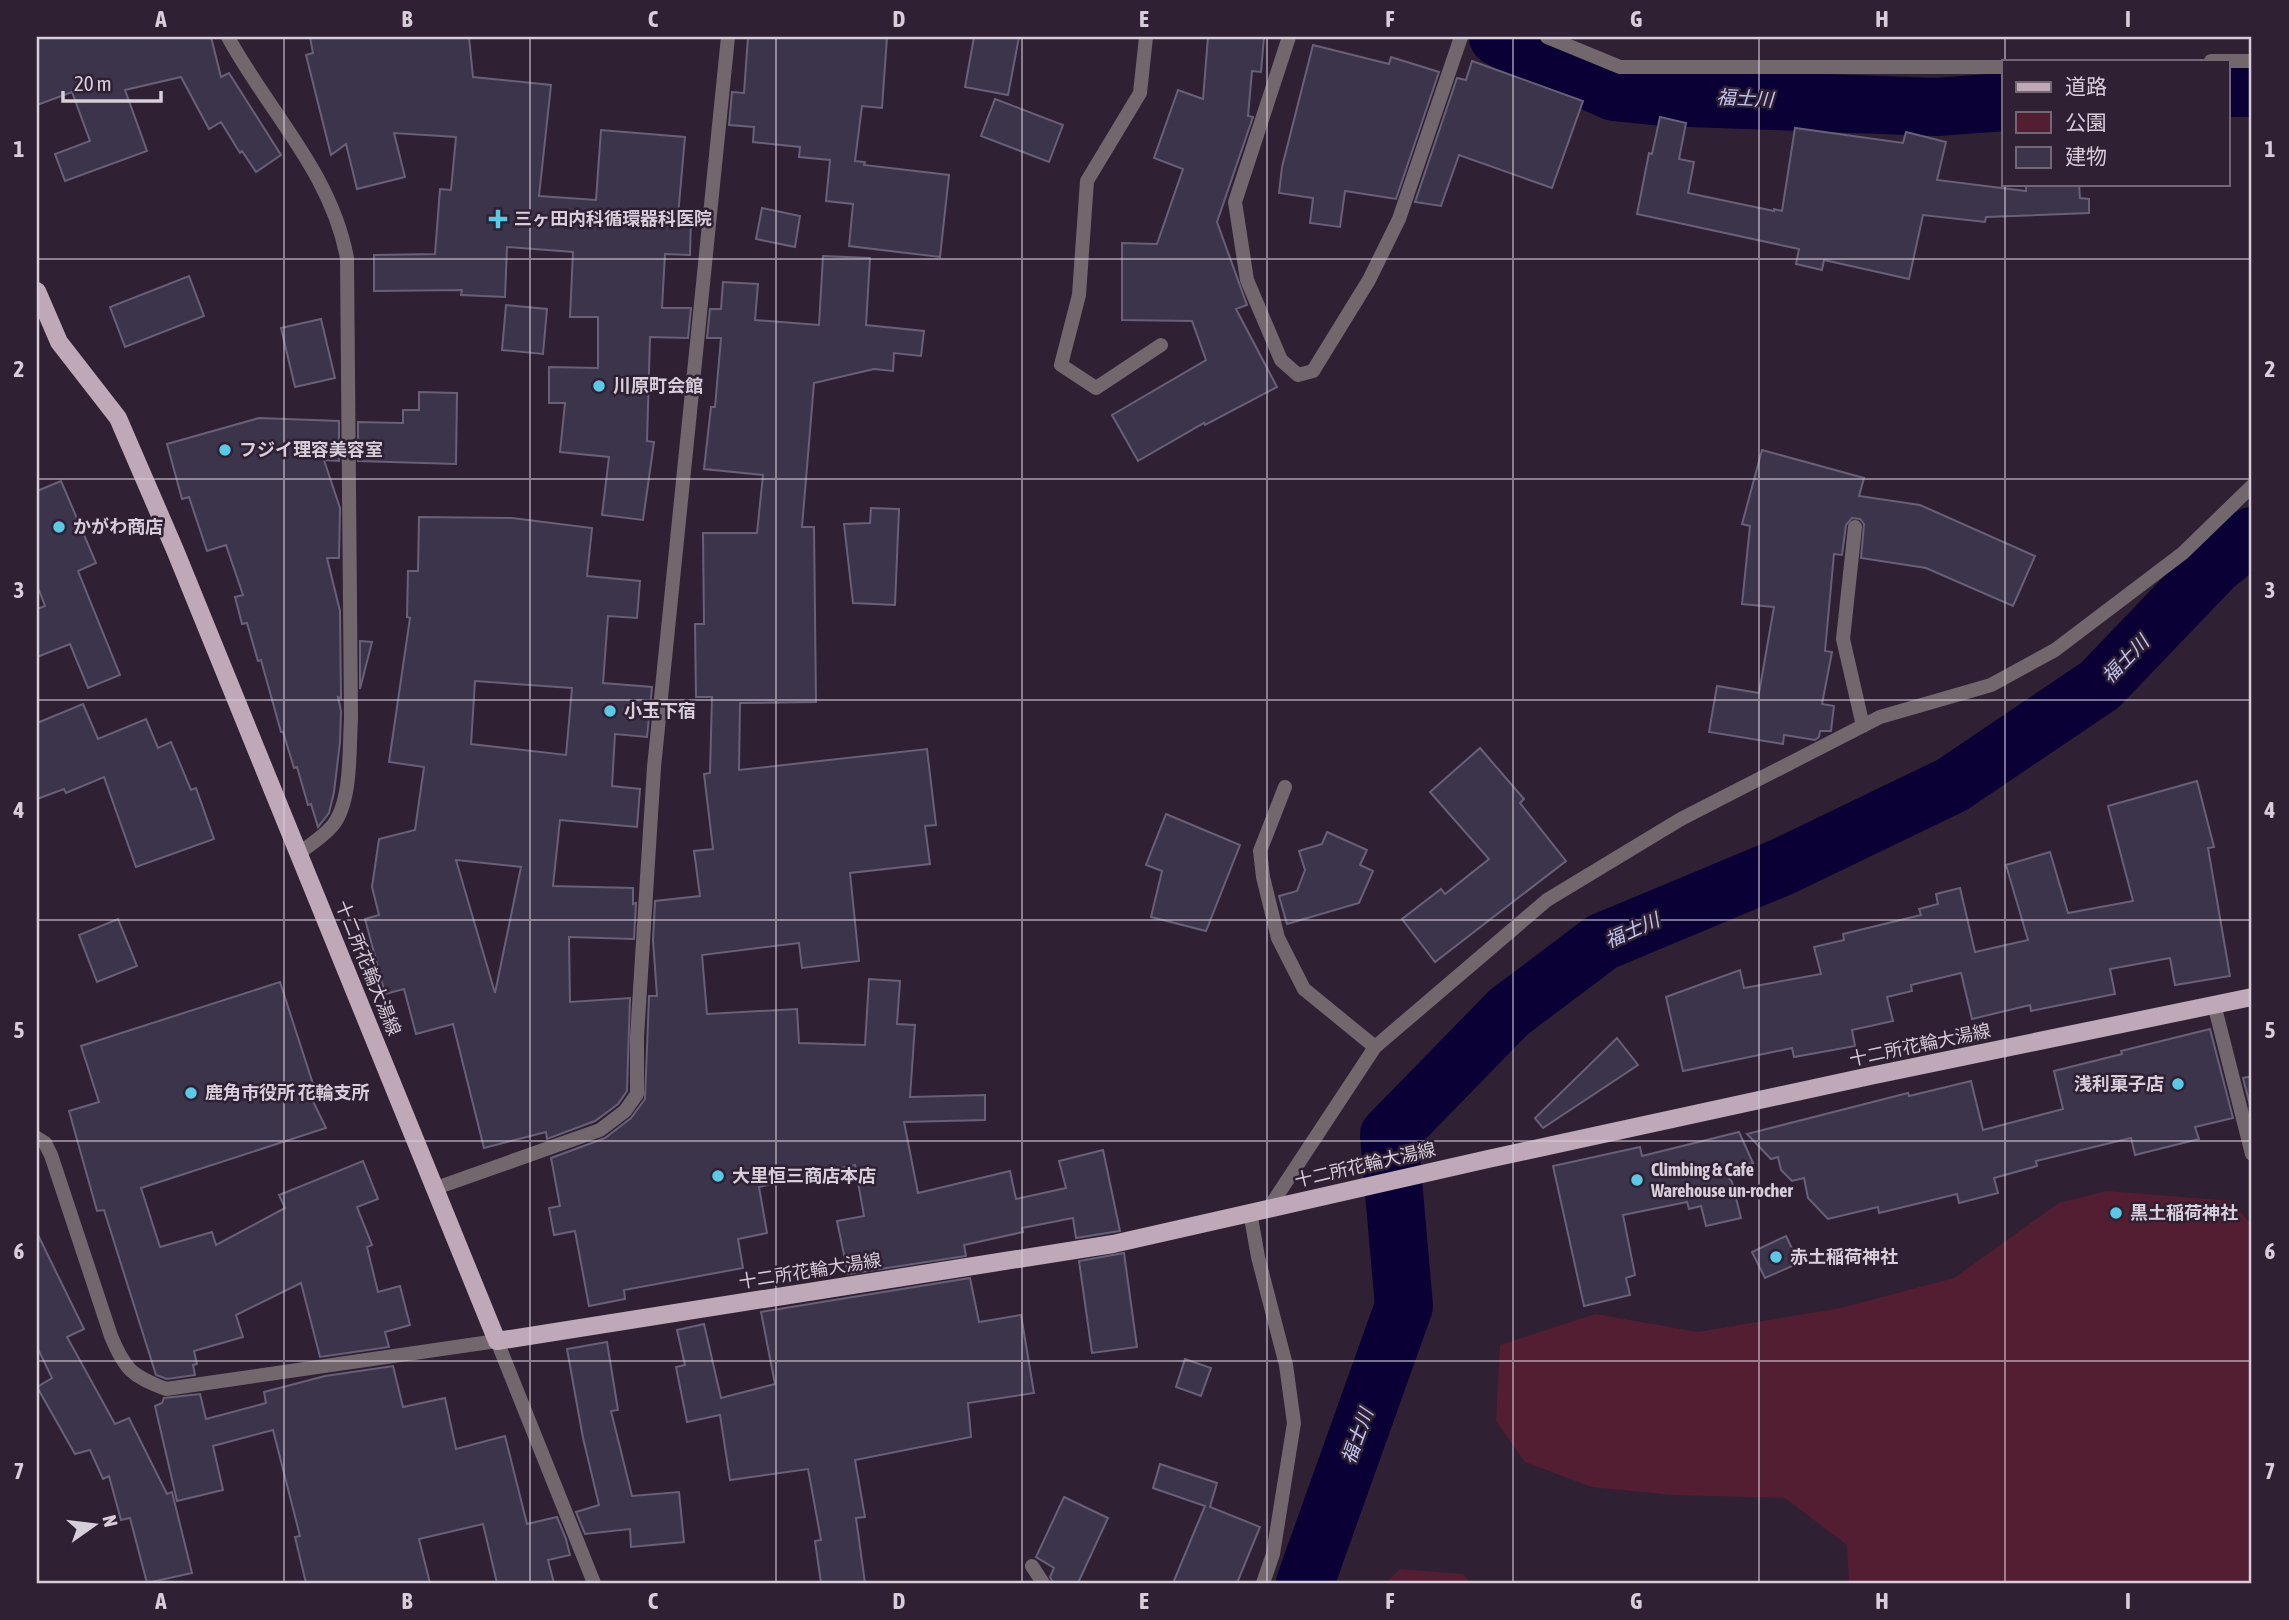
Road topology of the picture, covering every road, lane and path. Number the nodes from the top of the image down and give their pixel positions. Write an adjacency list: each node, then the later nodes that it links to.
1 (228, 37): 16 (street)
2 (728, 37): 22 (street)
3 (1146, 37): 11 (street)
4 (1289, 37): 6 (street)
5 (1547, 37): 9 (street)
6 (1460, 41)
7 (2230, 61): 8 (street)
8 (2252, 61)
9 (2002, 67)
10 (37, 291): 16 (main road, 十二所花輪大湯線)
11 (1161, 345)
12 (2252, 486): 14 (street)
13 (1855, 527): 14 (street)
14 (1863, 726): 19 (street)
15 (1285, 787): 19 (street)
16 (299, 853): 22 (main road, 十二所花輪大湯線)
17 (2252, 997): 18 (main road, 十二所花輪大湯線)
18 (2214, 1004): 21 (street); 23 (main road, 十二所花輪大湯線)
19 (1375, 1047): 23 (street)
20 (37, 1138): 25 (street)
21 (2252, 1154)
22 (436, 1188): 25 (main road, 十二所花輪大湯線)
23 (1269, 1208): 24 (main road, 十二所花輪大湯線)
24 (1250, 1212): 25 (main road, 十二所花輪大湯線); 29 (street)
25 (497, 1340): 27 (street)
26 (1032, 1566): 28 (street)
27 (594, 1583)
28 (1044, 1583)
29 (1264, 1583)

